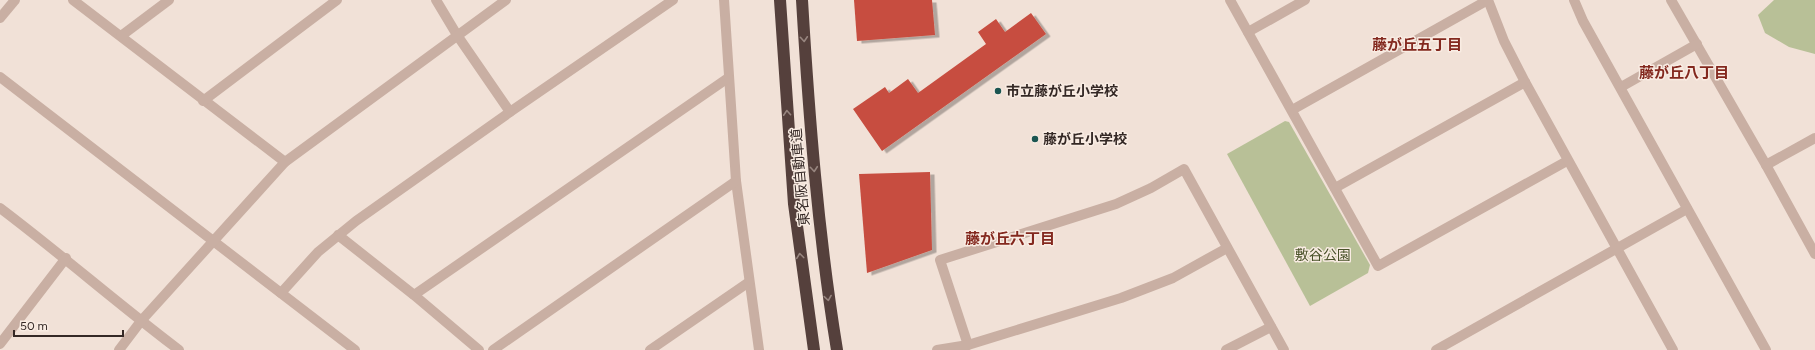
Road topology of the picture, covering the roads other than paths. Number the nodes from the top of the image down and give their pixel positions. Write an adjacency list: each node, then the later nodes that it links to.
1 (15, 0): 16 (street)
2 (73, 0): 19 (street)
3 (169, 0): 19 (street)
4 (337, 0): 25 (street)
5 (436, 0): 18 (street)
6 (506, 0): 18 (street)
7 (673, 0): 27 (street)
8 (724, 0): 22 (street)
9 (780, 0): 56 (highway, 東名阪自動車道, one-way to 9)
10 (802, 0): 57 (highway, 東名阪自動車道, one-way to 57)
11 (1230, 0): 17 (street)
12 (1305, 0): 17 (street)
13 (1488, 0): 23 (street); 26 (street)
14 (1574, 0): 24 (street)
15 (1672, 0): 20 (street)
16 (0, 18)
17 (1248, 32): 26 (street)
18 (457, 35): 27 (street); 30 (street)
19 (121, 36): 25 (street)
20 (1697, 44): 24 (street); 31 (street)
21 (0, 77): 37 (street)
22 (728, 78): 32 (street); 44 (street)
23 (1524, 82): 29 (street); 33 (street)
24 (1621, 88): 35 (street)
25 (203, 101): 30 (street)
26 (1292, 110): 33 (street)
27 (510, 112): 36 (street)
28 (1815, 138): 31 (street)
29 (1568, 161): 33 (street); 39 (street)
30 (284, 162): 37 (street)
31 (1766, 165): 40 (street)
32 (736, 182): 42 (street); 53 (street)
33 (1335, 188)
34 (0, 208): 41 (street)
35 (1687, 209): 39 (street); 63 (street)
36 (338, 235): 43 (street); 44 (street)
37 (213, 241): 43 (street); 45 (street)
38 (1227, 248): 46 (street); 48 (street); 48 (street)
39 (1617, 249): 61 (street); 62 (street)
40 (1815, 254)
41 (66, 258): 45 (street); 47 (street)
42 (749, 282): 54 (street); 55 (street)
43 (281, 293): 51 (street)
44 (414, 295): 52 (street)
45 (140, 321): 49 (street); 50 (street)
46 (1271, 327): 59 (street); 60 (street)
47 (0, 344)
48 (968, 345): 58 (street)
49 (119, 350)
50 (179, 350)
51 (355, 350)
52 (479, 350)
53 (493, 350)
54 (650, 350)
55 (759, 350)
56 (814, 350)
57 (837, 350)
58 (937, 350)
59 (1226, 350)
60 (1284, 350)
61 (1436, 350)
62 (1673, 350)
63 (1766, 350)

